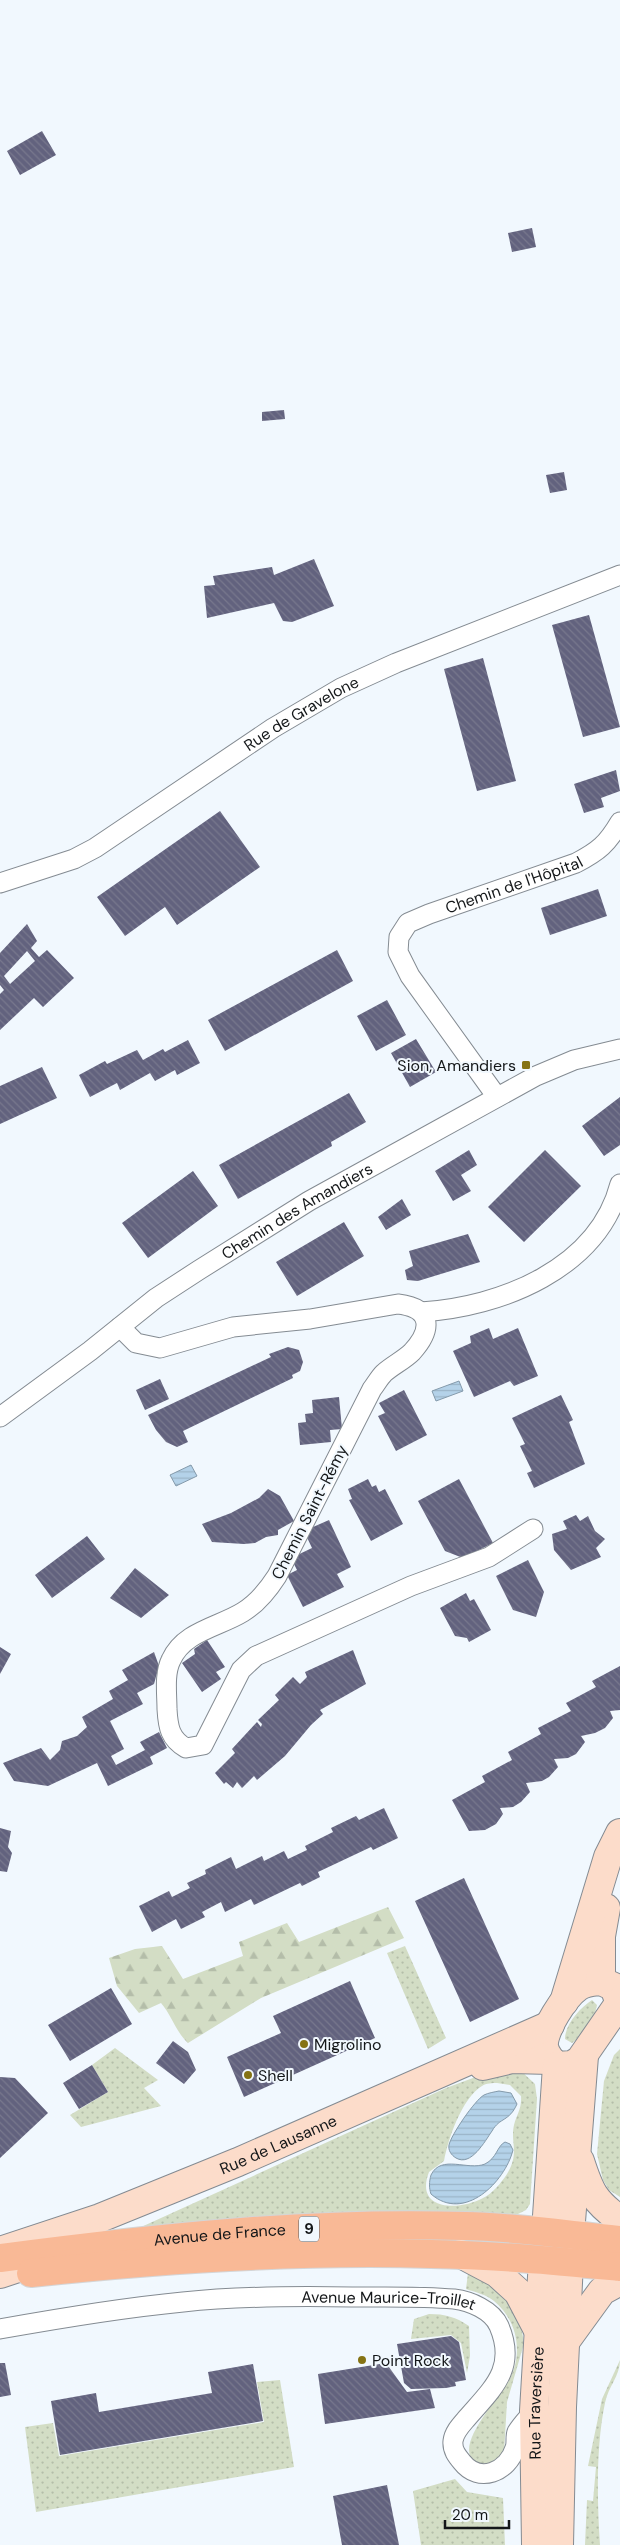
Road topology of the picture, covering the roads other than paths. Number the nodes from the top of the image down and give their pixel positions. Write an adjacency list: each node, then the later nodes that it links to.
1 (620, 575): 3 (street, Rue de Gravelone)
2 (620, 822): 5 (street, Chemin de l'Hôpital)
3 (0, 884)
4 (620, 1049): 5 (street, Chemin des Amandiers)
5 (497, 1097): 8 (street, Chemin des Amandiers)
6 (620, 1184): 7 (street)
7 (421, 1312): 8 (street); 10 (street, Chemin Saint-Rémy)
8 (120, 1327): 9 (street, Chemin des Amandiers)
9 (0, 1417)
10 (534, 1529)
11 (620, 1833): 14 (street)
12 (620, 1847): 13 (street)
13 (610, 1982): 14 (street); 16 (street)
14 (564, 2002): 15 (street)
15 (550, 2025): 17 (street); 22 (street, Rue de Lausanne)
16 (600, 2038): 17 (street, Rue de Lausanne); 18 (street)
17 (554, 2063): 19 (street); 21 (street, Rue de Lausanne)
18 (578, 2152): 19 (street); 20 (street)
19 (558, 2233): 20 (main road, Avenue de France); 21 (main road, Avenue de France / 9); 25 (main road)
20 (617, 2233)
21 (73, 2249): 24 (main road, Avenue de France / 9); 27 (street, Rue de Lausanne)
22 (0, 2251)
23 (461, 2254): 25 (main road, Avenue de France / 9); 27 (main road, Avenue de France / 9); 30 (street)
24 (0, 2258)
25 (556, 2261): 26 (main road, Avenue de France / 9); 30 (street, Rue Traversière); 31 (street, Rue Traversière)
26 (620, 2267)
27 (0, 2275)
28 (620, 2281): 31 (street)
29 (0, 2329): 32 (street, Avenue Maurice-Troillet)
30 (538, 2330): 32 (street, Rue Traversière)
31 (565, 2342): 34 (street, Rue Traversière)
32 (534, 2411): 33 (street, Rue Traversière)
33 (536, 2545)
34 (559, 2545)

